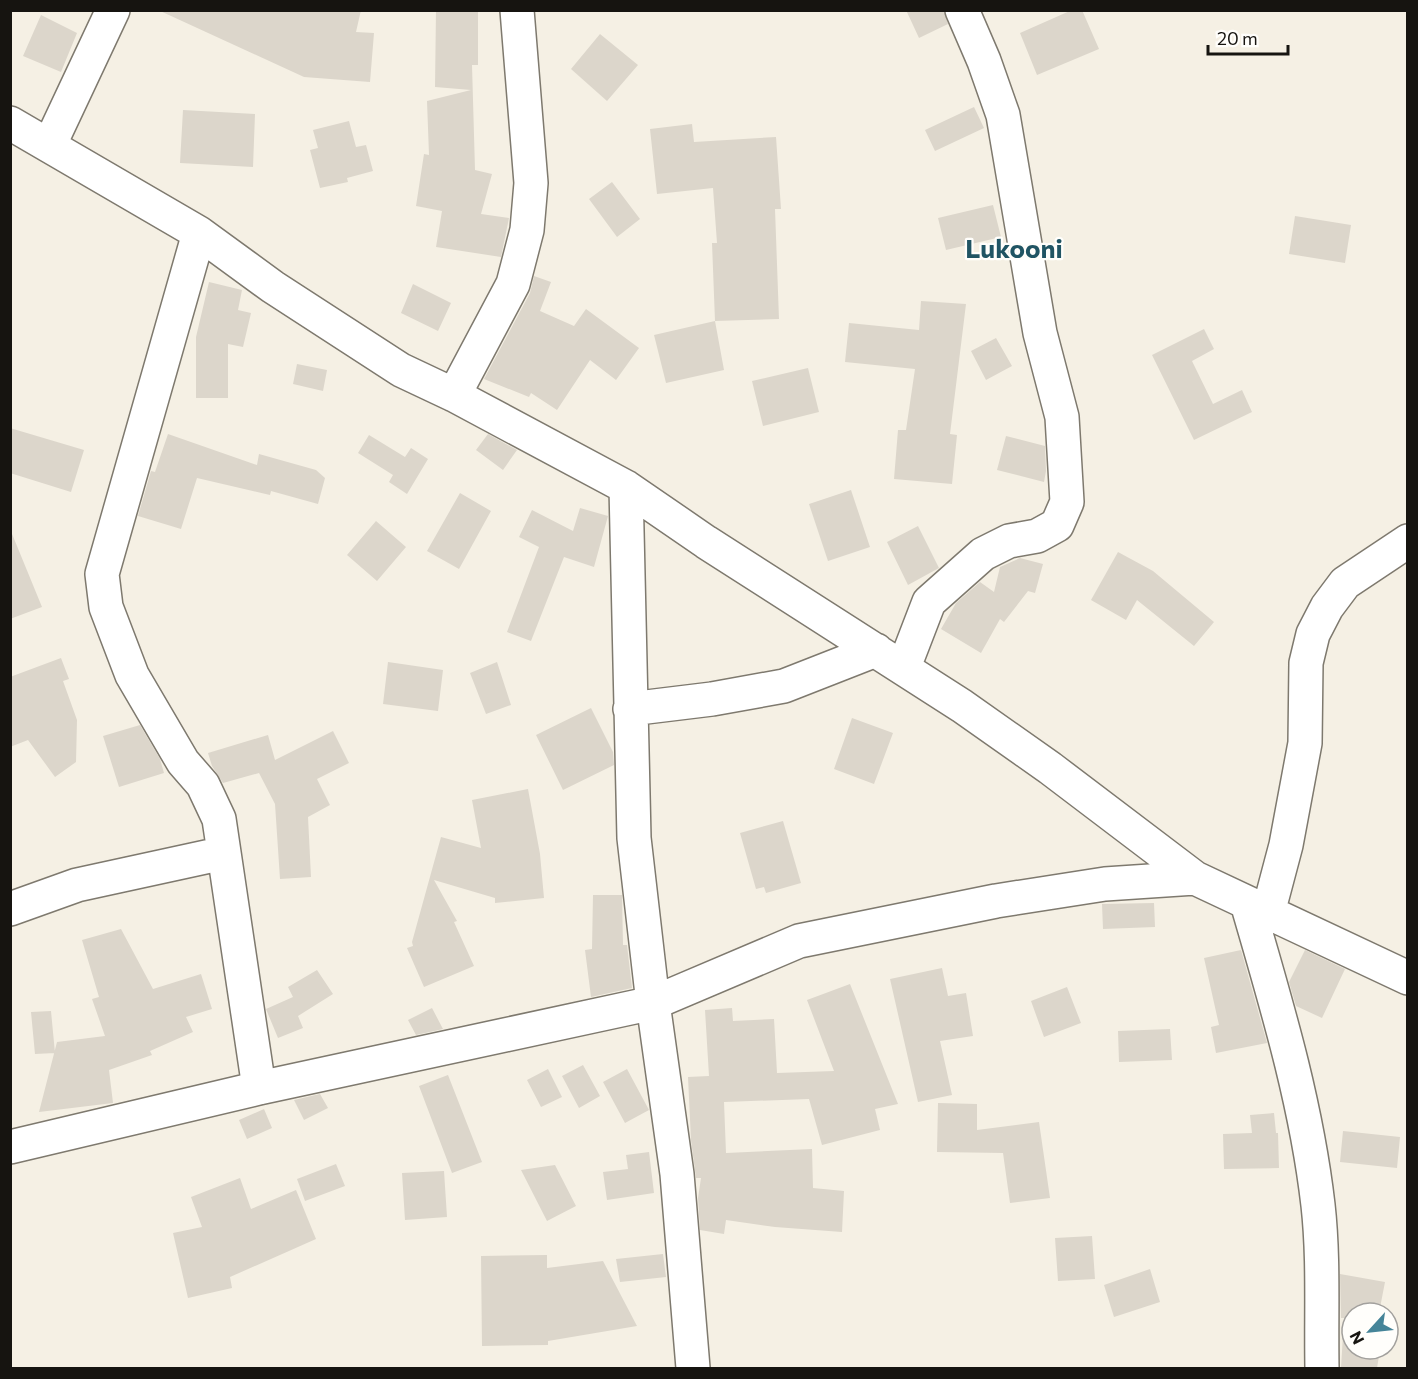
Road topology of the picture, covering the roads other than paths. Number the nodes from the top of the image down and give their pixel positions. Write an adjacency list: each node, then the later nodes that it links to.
1 (113, 10): 5 (street)
2 (517, 10): 7 (street)
3 (962, 10): 11 (street)
4 (10, 123): 5 (street)
5 (50, 144): 6 (street)
6 (199, 233): 7 (street); 13 (street)
7 (454, 395): 8 (street)
8 (626, 487): 10 (street); 12 (street)
9 (1407, 541): 15 (street)
10 (876, 650): 11 (street); 12 (street)
11 (904, 667): 14 (street)
12 (630, 709): 18 (street)
13 (224, 853): 16 (street); 19 (street)
14 (1195, 878): 15 (street); 18 (street)
15 (1257, 908): 17 (street); 22 (street)
16 (10, 909)
17 (1407, 978)
18 (653, 1003): 19 (street); 21 (street)
19 (259, 1088): 20 (street)
20 (10, 1147)
21 (693, 1368)
22 (1322, 1368)

